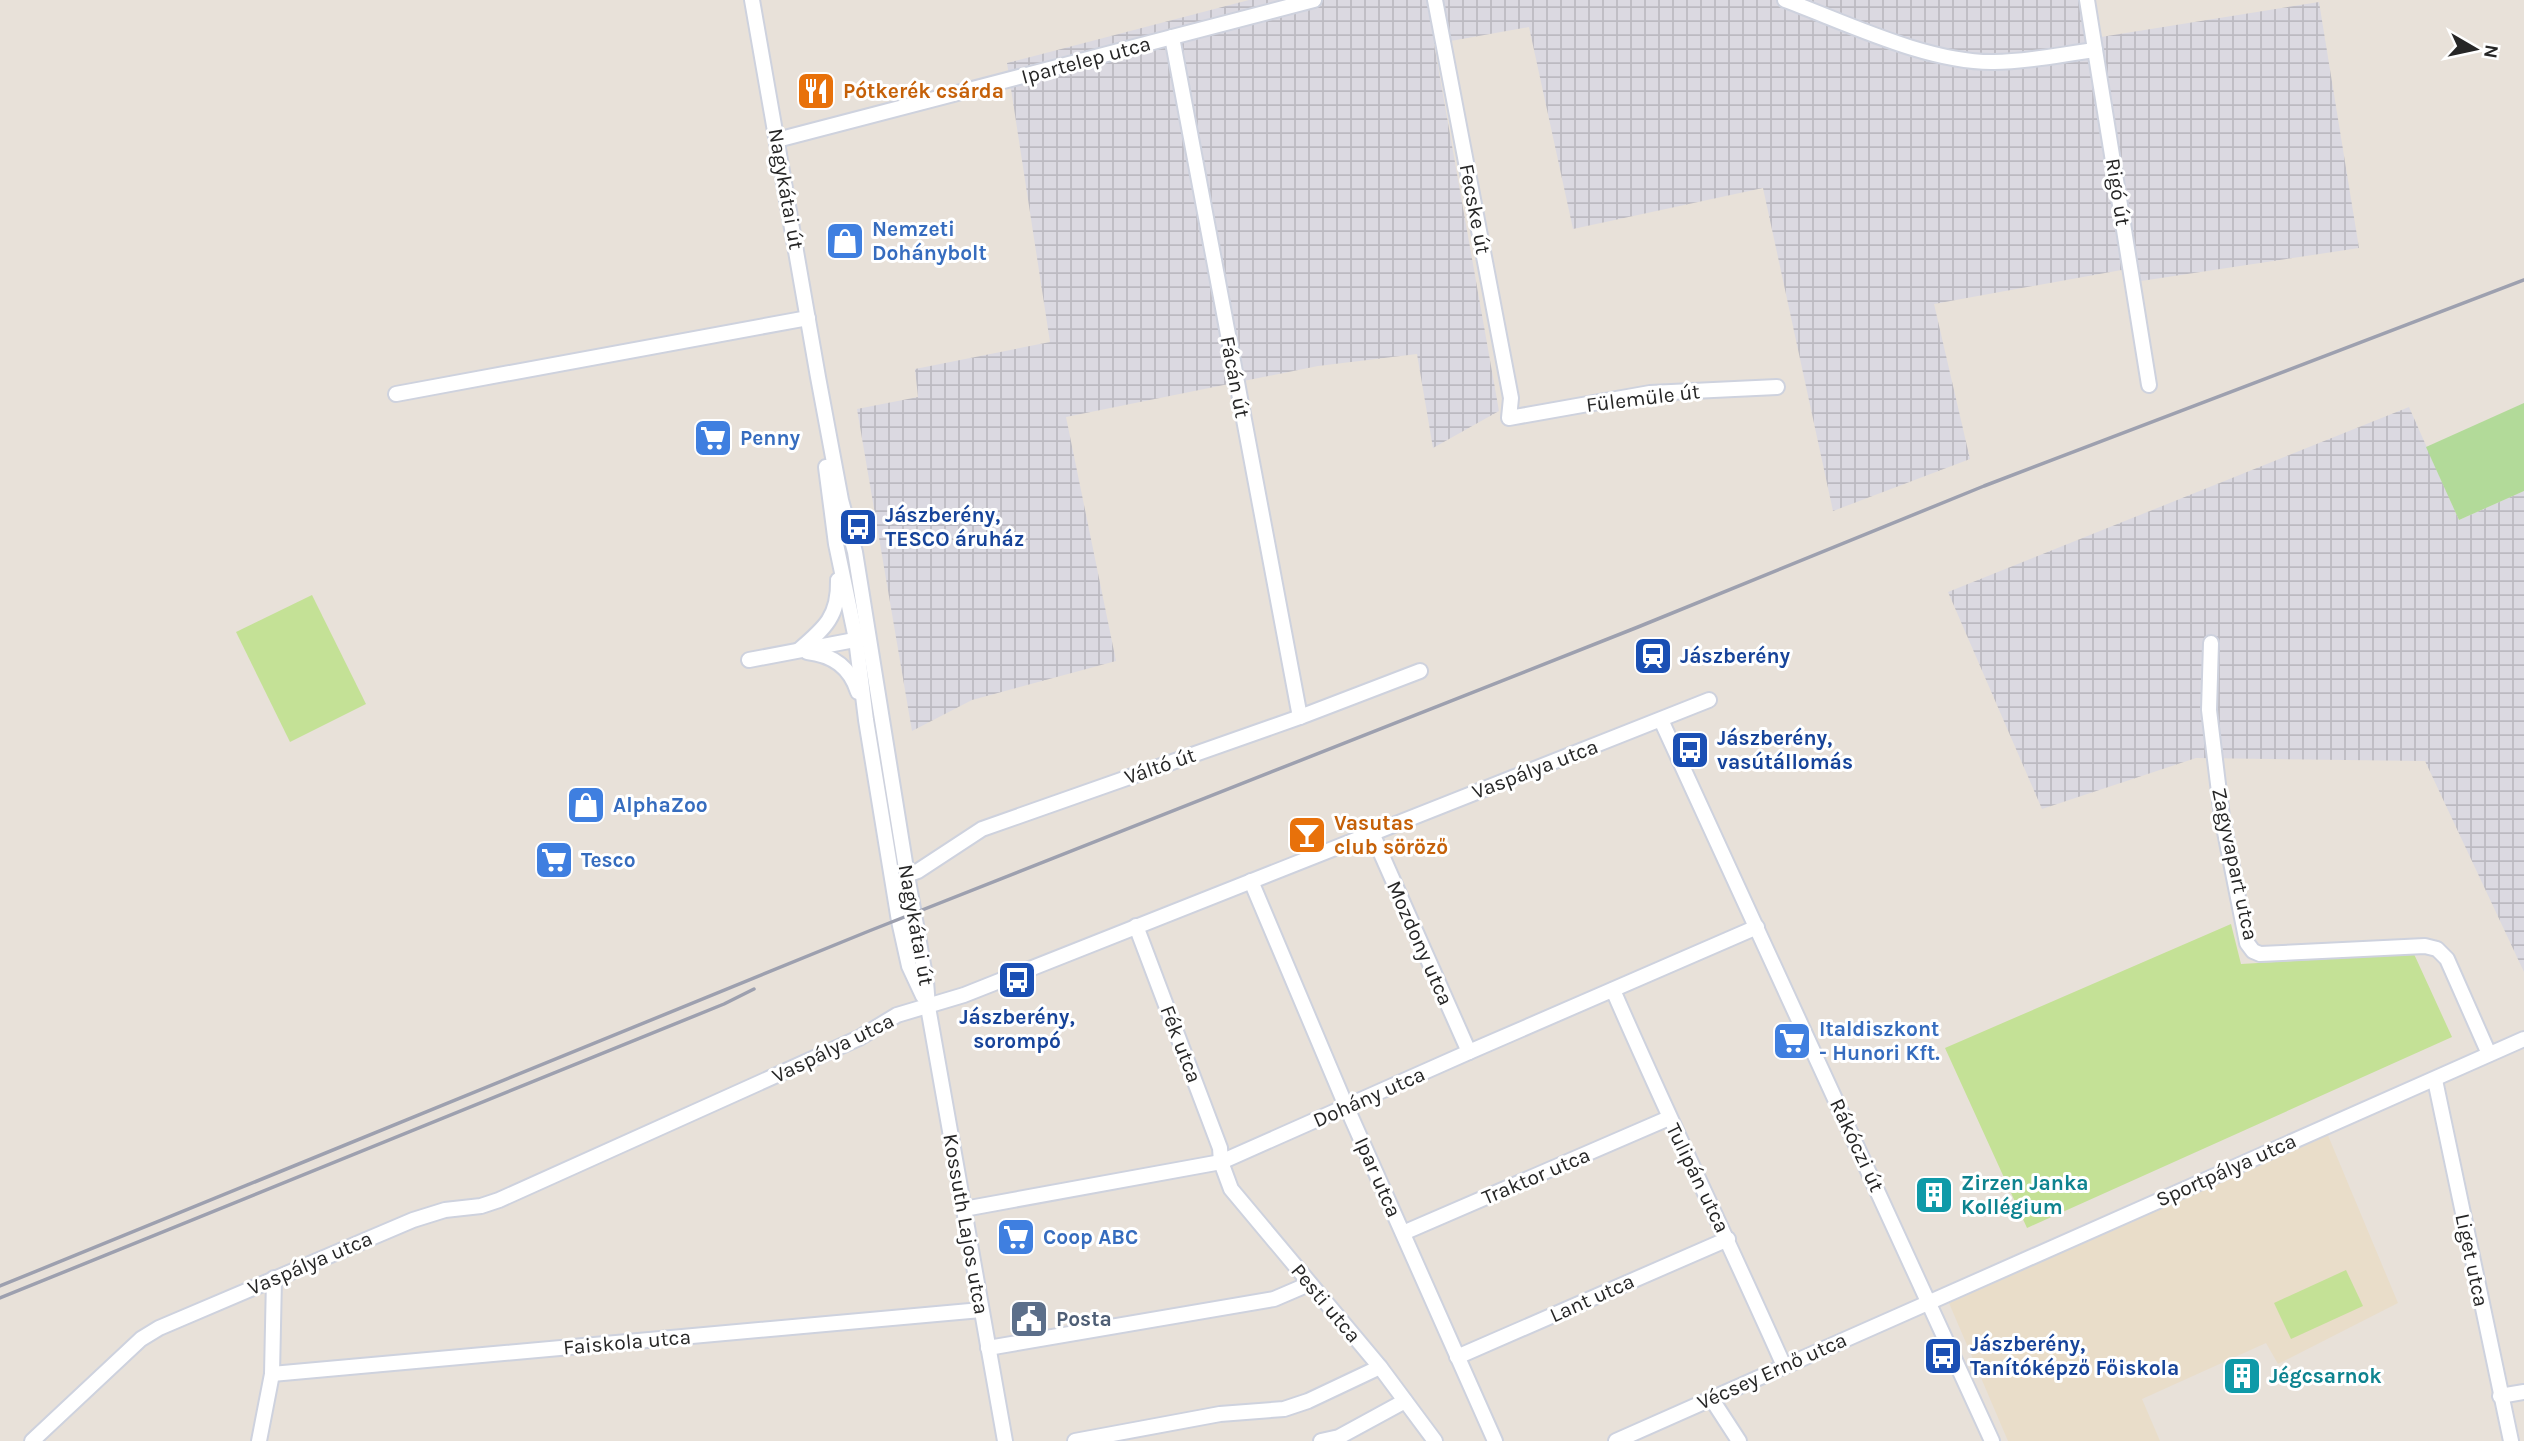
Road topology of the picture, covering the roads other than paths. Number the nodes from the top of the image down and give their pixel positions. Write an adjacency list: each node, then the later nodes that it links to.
1 (752, 0): 8 (street, Nagykátai út)
2 (1314, 0): 6 (street, Ipartelep utca)
3 (1435, 0): 14 (street, Fecske út)
4 (1785, 0): 7 (street)
5 (2087, 0): 7 (street, Rigó út)
6 (1172, 37): 8 (street, Ipartelep utca); 22 (street, Fácán út)
7 (2095, 50): 11 (street, Rigó út)
8 (777, 140): 9 (street, Nagykátai út)
9 (808, 318): 10 (street, Nagykátai út); 13 (street)
10 (818, 377): 15 (street, Nagykátai út); 16 (street, Nagykátai út)
11 (2149, 385)
12 (1777, 387): 14 (street, Fülemüle út)
13 (396, 394)
14 (1509, 418)
15 (836, 544): 16 (street, Nagykátai út); 18 (street)
16 (863, 638): 18 (street); 23 (street, Nagykátai út); 26 (street, Nagykátai út)
17 (2211, 643): 34 (street, Zagyvapart utca)
18 (798, 651): 19 (street); 23 (street)
19 (749, 660)
20 (1420, 671): 22 (street, Váltó út)
21 (1709, 701): 24 (street, Vaspálya utca)
22 (1300, 717): 26 (street, Váltó út)
23 (866, 720): 31 (street, Nagykátai út)
24 (1661, 720): 25 (street, Vaspálya utca); 29 (street, Rákóczi út)
25 (1372, 833): 27 (street, Vaspálya utca); 33 (street, Mozdony utca)
26 (907, 875): 31 (street, Nagykátai út)
27 (1251, 881): 28 (street, Vaspálya utca); 36 (street, Ipar utca)
28 (1136, 926): 31 (street, Vaspálya utca); 38 (street, Fék utca)
29 (1757, 927): 30 (street, Dohány utca); 44 (street, Rákóczi út)
30 (1613, 990): 33 (street, Dohány utca); 37 (street, Tulipán utca)
31 (928, 1007): 39 (street, Kossuth Lajos utca); 42 (street, Vaspálya utca)
32 (2522, 1044): 34 (street, Sportpálya utca)
33 (1469, 1052): 36 (street, Dohány utca)
34 (2489, 1054): 35 (street, Sportpálya utca)
35 (2435, 1080): 44 (street, Sportpálya utca); 52 (street, Liget utca)
36 (1347, 1108): 38 (street, Dohány utca); 40 (street, Ipar utca)
37 (1669, 1118): 40 (street, Traktor utca); 41 (street, Tulipán utca)
38 (1221, 1162): 39 (street, Dohány utca); 43 (street, Pesti utca)
39 (964, 1209): 45 (street, Kossuth Lajos utca)
40 (1403, 1234): 47 (street, Ipar utca)
41 (1728, 1239): 47 (street, Lant utca); 48 (street, Tulipán utca)
42 (274, 1278): 50 (street); 55 (street, Vaspálya utca)
43 (1309, 1284): 46 (street); 49 (street, Pesti utca)
44 (1928, 1301): 48 (street, Vécsey Ernő utca); 64 (street, Rákóczi út)
45 (981, 1310): 46 (street, Kossuth Lajos utca); 50 (street, Faiskola utca)
46 (988, 1348): 57 (street, Kossuth Lajos utca)
47 (1457, 1357): 61 (street, Ipar utca)
48 (1784, 1366): 53 (street, Vécsey Ernő utca)
49 (1380, 1367): 54 (street, Pesti utca); 58 (street)
50 (272, 1374): 56 (street)
51 (2524, 1392): 52 (street)
52 (2500, 1396): 65 (street, Liget utca)
53 (1711, 1398): 62 (street, Vécsey Ernő utca); 63 (street)
54 (1405, 1401): 59 (street); 60 (street, Pesti utca)
55 (32, 1441)
56 (259, 1441)
57 (1005, 1441)
58 (1075, 1441)
59 (1321, 1441)
60 (1435, 1441)
61 (1494, 1441)
62 (1616, 1441)
63 (1739, 1441)
64 (1992, 1441)
65 (2511, 1441)

